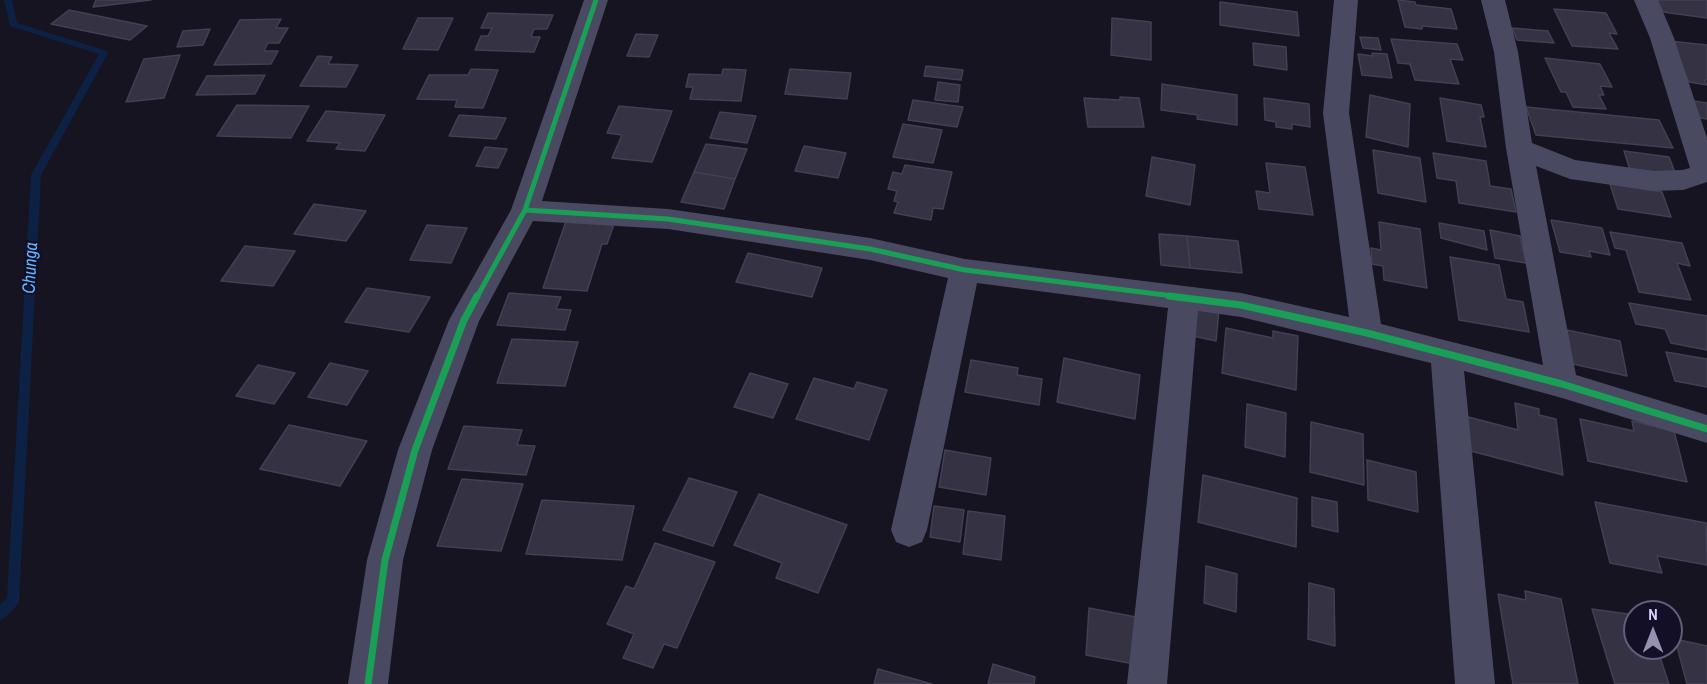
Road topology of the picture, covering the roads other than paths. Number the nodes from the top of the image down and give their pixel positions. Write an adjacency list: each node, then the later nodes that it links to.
1 (596, 0): 6 (street)
2 (1346, 0): 9 (street)
3 (1492, 0): 5 (street)
4 (1646, 0): 5 (street)
5 (1519, 148): 11 (street)
6 (525, 210): 7 (street); 14 (street)
7 (965, 270): 8 (street); 13 (street)
8 (1184, 297): 9 (street); 15 (street)
9 (1367, 333): 10 (street)
10 (1446, 355): 11 (street); 16 (street)
11 (1562, 384): 12 (street)
12 (1707, 429)
13 (909, 530)
14 (368, 684)
15 (1147, 684)
16 (1475, 684)

